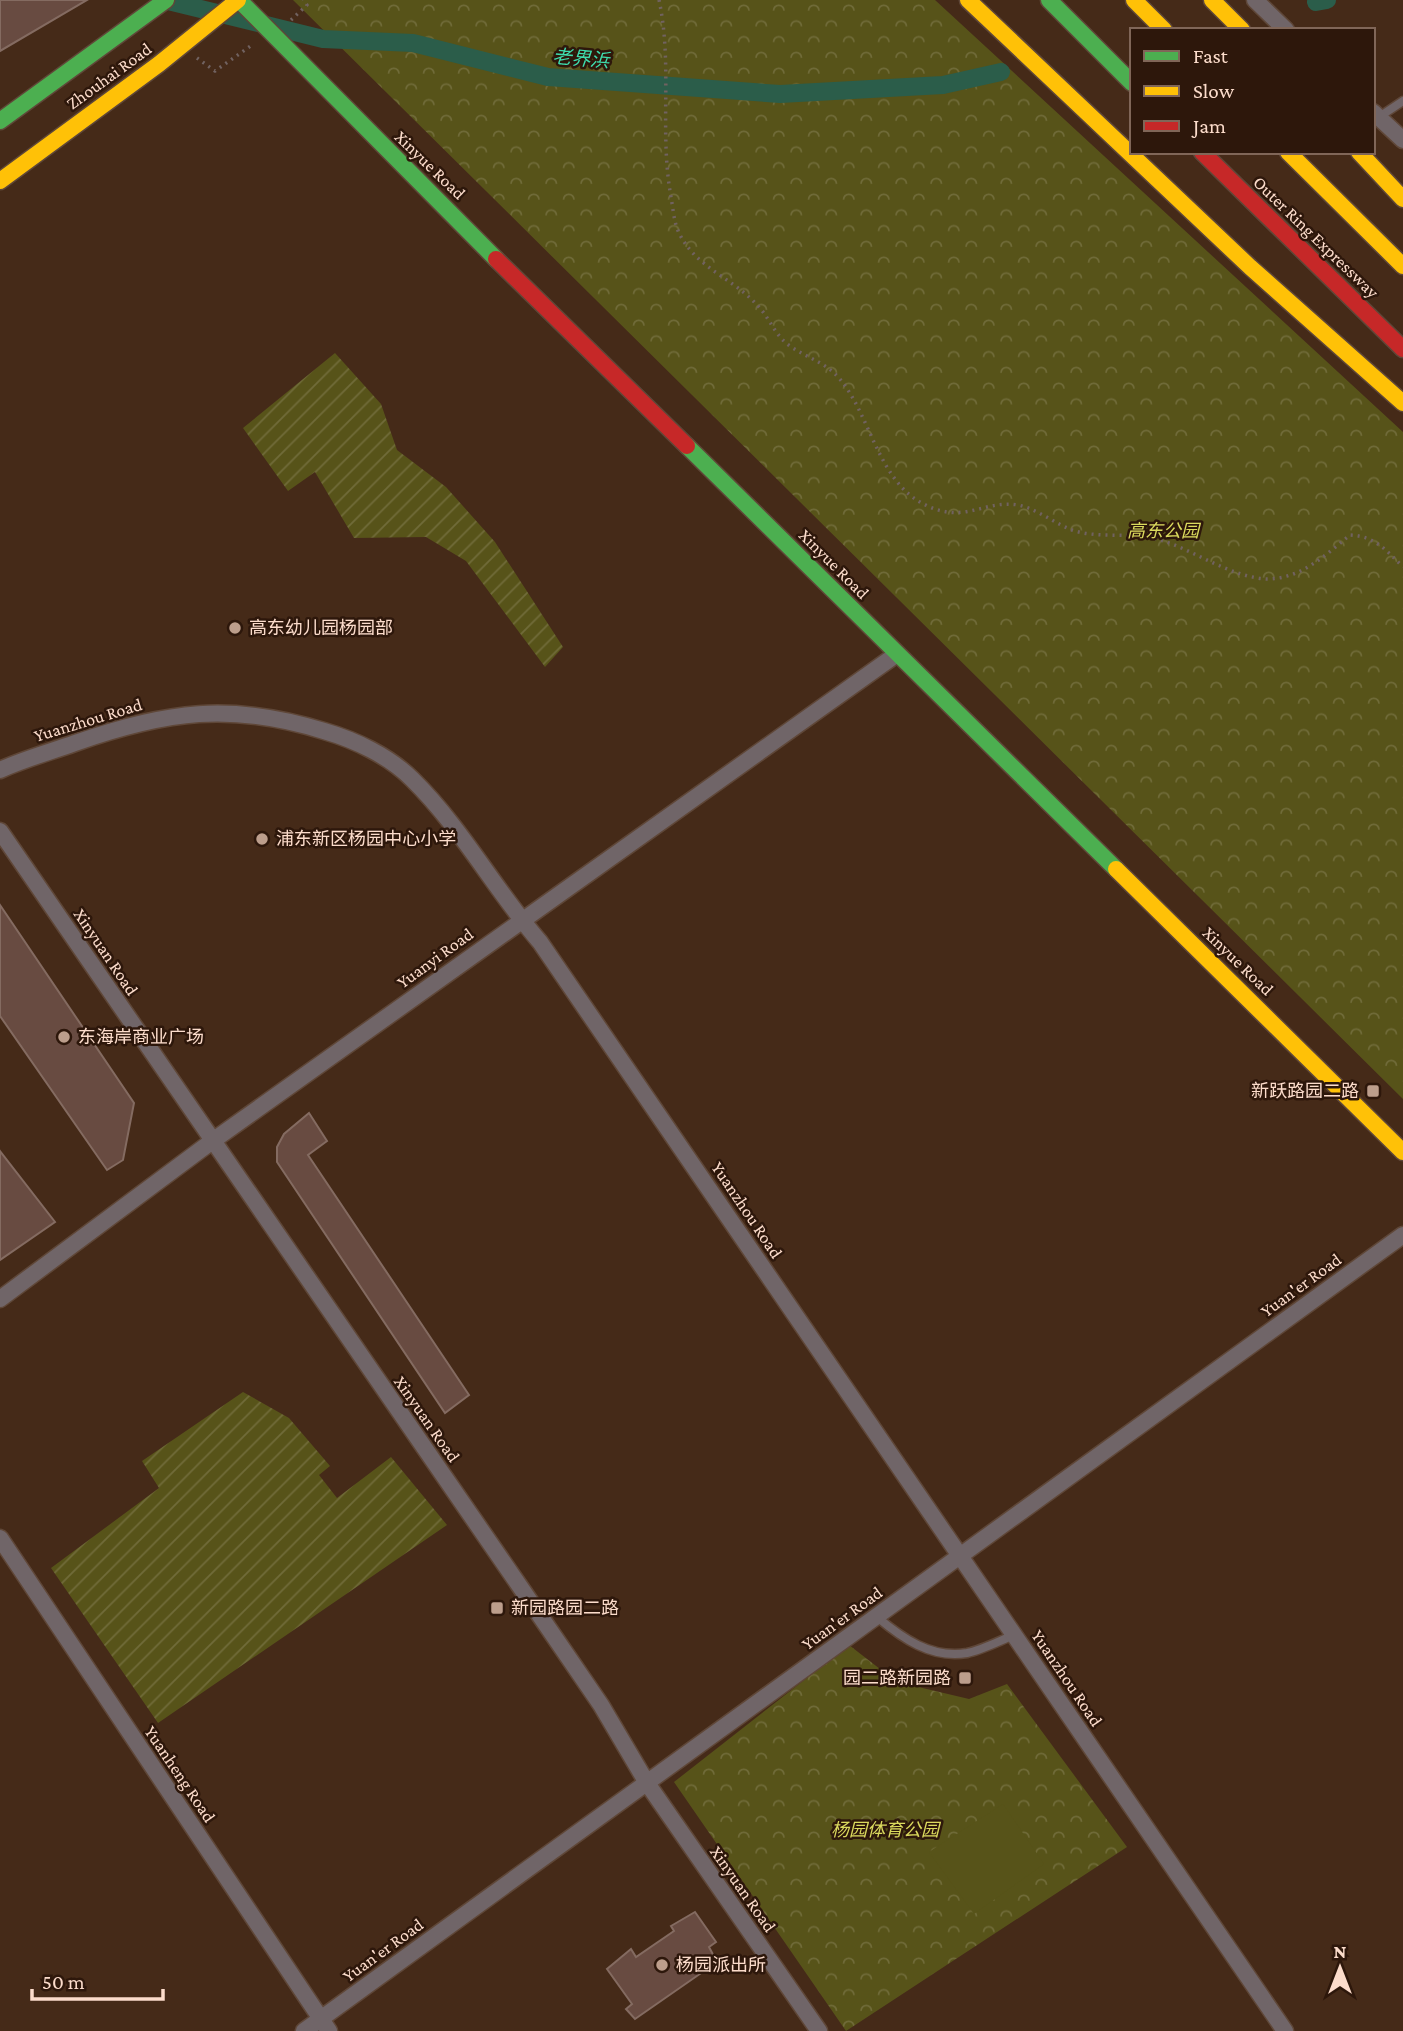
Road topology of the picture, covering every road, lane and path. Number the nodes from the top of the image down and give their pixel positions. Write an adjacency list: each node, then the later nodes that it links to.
1 (166, 0): 19 (main road, Zhouhai Road)
2 (239, 0): 14 (main road, Zhouhai Road); 32 (main road, Xinyue Road)
3 (303, 0): 10 (path)
4 (659, 0): 31 (path)
5 (968, 0): 21 (main road)
6 (1049, 0): 16 (main road)
7 (1134, 0): 11 (main road)
8 (1212, 0): 12 (main road)
9 (1255, 0): 13 (street)
10 (291, 20)
11 (1162, 28)
12 (1240, 28)
13 (1284, 28)
14 (181, 46): 15 (path); 26 (main road, Zhouhai Road)
15 (252, 46)
16 (1130, 81)
17 (1403, 101): 18 (lane)
18 (1376, 115): 20 (street)
19 (0, 121)
20 (1403, 140)
21 (1130, 153)
22 (1131, 154): 30 (main road)
23 (1204, 154): 29 (main road, Outer Ring Expressway)
24 (1290, 154): 28 (main road)
25 (1361, 154): 27 (main road)
26 (0, 181)
27 (1403, 199)
28 (1403, 266)
29 (1403, 349)
30 (1403, 402)
31 (1403, 567)
32 (897, 654): 35 (street, Yuanyi Road); 37 (main road, Xinyue Road)
33 (0, 770): 35 (street, Yuanzhou Road)
34 (0, 831): 36 (street, Xinyuan Road)
35 (521, 920): 36 (street, Yuanyi Road); 41 (street, Yuanzhou Road)
36 (211, 1142): 39 (street, Yuanyi Road); 44 (street, Xinyuan Road)
37 (1403, 1152)
38 (1403, 1235): 41 (street, Yuan'er Road)
39 (0, 1299)
40 (0, 1538): 45 (street, Yuanheng Road)
41 (960, 1556): 42 (street, Yuan'er Road); 43 (street, Yuanzhou Road)
42 (877, 1617): 43 (lane); 44 (street, Yuan'er Road)
43 (1014, 1635): 48 (street, Yuanzhou Road)
44 (648, 1783): 45 (street, Yuan'er Road); 47 (street, Xinyuan Road)
45 (325, 2025): 46 (street, Yuan'er Road)
46 (304, 2031)
47 (819, 2031)
48 (1285, 2031)

